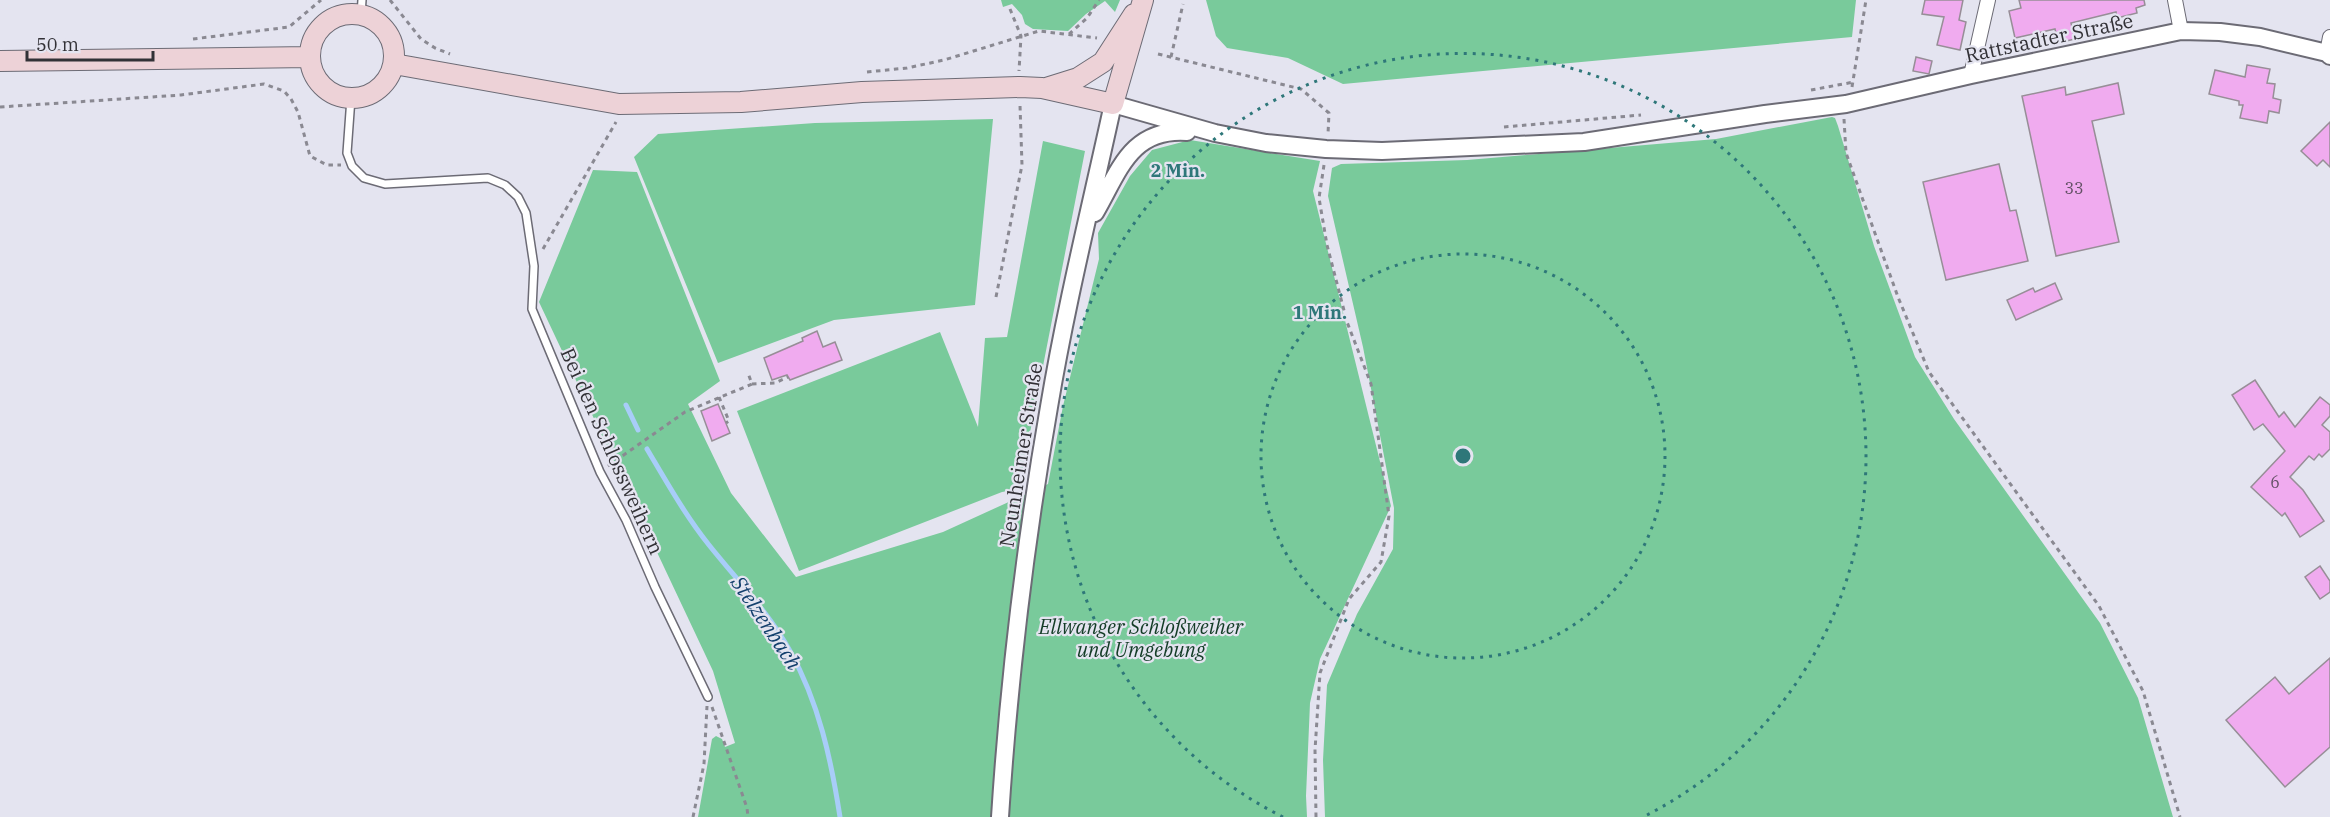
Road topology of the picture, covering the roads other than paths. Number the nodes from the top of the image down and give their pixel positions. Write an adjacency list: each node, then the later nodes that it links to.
1 (1988, 0): 10 (street)
2 (2175, 0): 5 (street)
3 (1143, 1): 11 (main road); 13 (main road)
4 (362, 7): 7 (main road); 9 (main road)
5 (2181, 32): 6 (street, Rattstadter Straße); 10 (street, Rattstadter Straße)
6 (2329, 49)
7 (310, 57): 8 (main road); 12 (main road)
8 (0, 61)
9 (394, 64): 11 (main road); 12 (main road)
10 (1971, 75): 14 (street, Rattstadter Straße)
11 (1042, 88): 13 (main road)
12 (351, 98): 16 (lane, Bei den Schlossweihern)
13 (1113, 104): 14 (street); 15 (street, Neunheimer Straße)
14 (1215, 133): 15 (street)
15 (1086, 228): 17 (street, Neunheimer Straße)
16 (708, 697)
17 (1000, 817)

